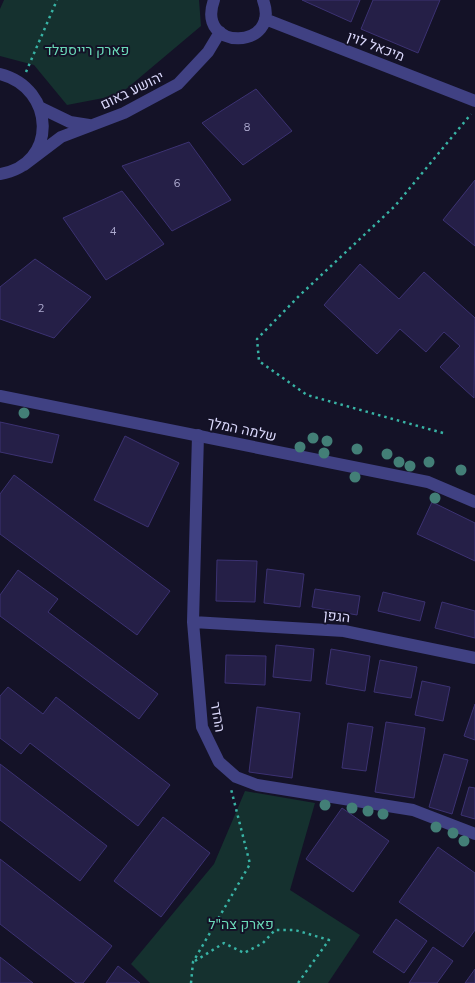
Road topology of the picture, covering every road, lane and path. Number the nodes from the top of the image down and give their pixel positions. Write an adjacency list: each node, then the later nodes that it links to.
1 (57, 0): 7 (path)
2 (214, 0): 5 (street)
3 (263, 0): 4 (street)
4 (265, 19): 5 (street); 8 (street, מיכאל לוין)
5 (220, 32): 11 (street, יהושע באום)
6 (0, 74): 7 (street)
7 (22, 83): 9 (street)
8 (475, 101)
9 (40, 108): 11 (street); 12 (street)
10 (475, 109): 15 (path)
11 (91, 125): 12 (street, יהושע באום)
12 (24, 164): 13 (street, יהושע באום)
13 (0, 174)
14 (0, 396): 16 (street, שלמה המלך)
15 (442, 433)
16 (198, 435): 17 (street, שלמה המלך); 18 (street, ההדר)
17 (475, 502)
18 (193, 622): 19 (street, הגפן); 20 (street, ההדר)
19 (475, 658)
20 (226, 768): 21 (street, ההדר); 22 (path)
21 (475, 834)
22 (193, 962): 23 (path); 24 (path)
23 (191, 983)
24 (298, 983)

